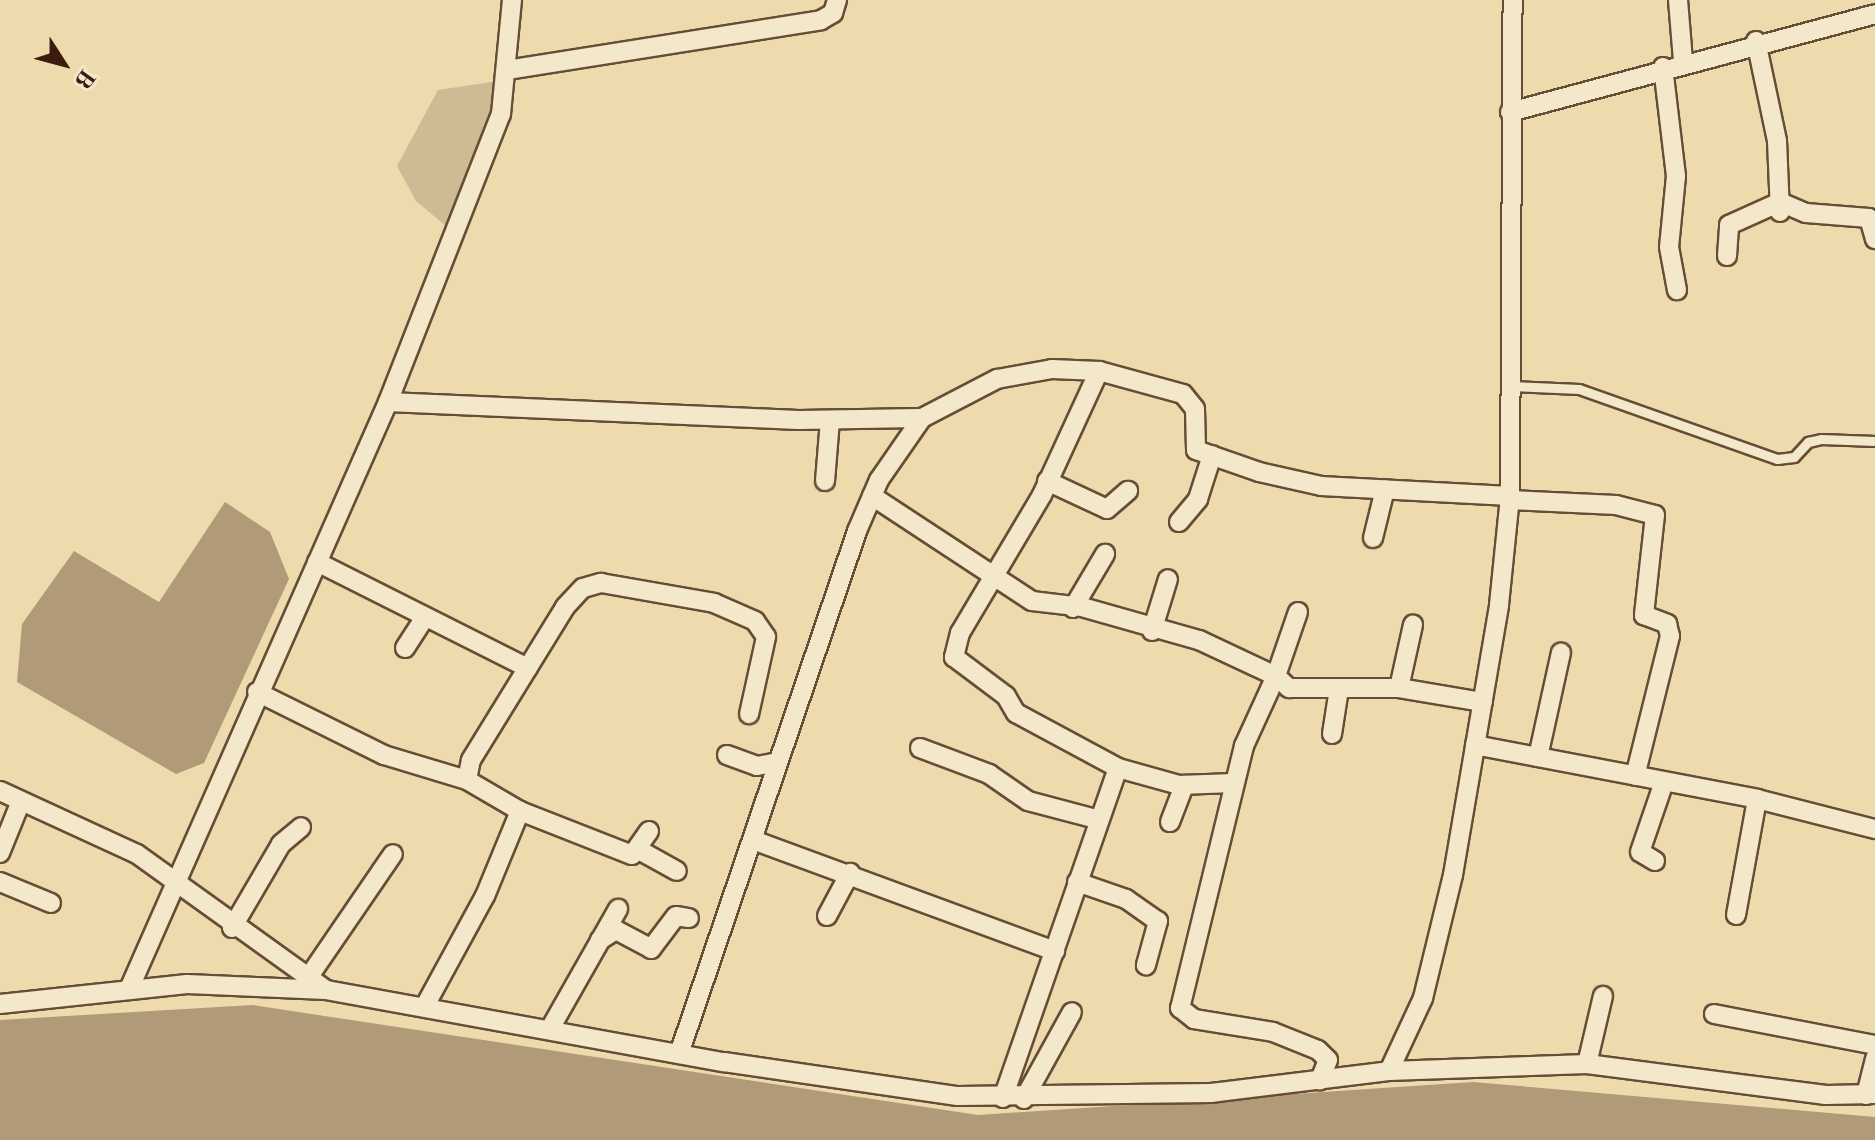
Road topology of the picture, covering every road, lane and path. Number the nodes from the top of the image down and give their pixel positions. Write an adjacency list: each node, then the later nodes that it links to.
1 (512, 0): 9 (street)
2 (837, 0): 9 (street)
3 (1513, 0): 10 (street)
4 (1678, 0): 7 (street)
5 (1875, 14): 6 (street)
6 (1756, 41): 7 (street); 11 (street)
7 (1683, 61): 8 (street)
8 (1663, 67): 10 (street); 14 (street)
9 (507, 70): 17 (street)
10 (1510, 112): 16 (street)
11 (1780, 207): 12 (street); 13 (street)
12 (1875, 239)
13 (1727, 256)
14 (1677, 290)
15 (1099, 371): 18 (street); 21 (street); 23 (street)
16 (1511, 386): 20 (lane); 27 (street)
17 (388, 402): 19 (street); 31 (street)
18 (922, 418): 19 (street); 26 (street)
19 (830, 420): 22 (street)
20 (1875, 441)
21 (1212, 455): 24 (street); 28 (street)
22 (825, 481)
23 (1047, 481): 25 (street); 32 (street)
24 (1385, 489): 27 (street); 29 (street)
25 (1128, 491)
26 (872, 496): 32 (street); 53 (street)
27 (1510, 498): 46 (street); 55 (street)
28 (1179, 522)
29 (1373, 538)
30 (1105, 554): 34 (street)
31 (317, 562): 36 (street); 45 (street)
32 (994, 578): 34 (street); 54 (street)
33 (1168, 579): 38 (street)
34 (1073, 608): 38 (street)
35 (1298, 612): 42 (street)
36 (425, 617): 39 (street); 41 (street)
37 (1413, 625): 43 (street)
38 (1152, 631): 42 (street)
39 (405, 648)
40 (1561, 652): 52 (street)
41 (528, 668): 47 (street); 56 (street)
42 (1276, 676): 44 (street); 58 (street)
43 (1399, 688): 44 (street); 46 (street)
44 (1339, 689): 48 (street)
45 (257, 692): 56 (street); 78 (street)
46 (1483, 702): 49 (street)
47 (749, 714)
48 (1332, 734)
49 (1475, 745): 52 (street); 101 (street)
50 (920, 748): 64 (street)
51 (727, 755): 53 (street)
52 (1538, 757): 55 (street)
53 (778, 762): 69 (street)
54 (1118, 768): 59 (street); 64 (street)
55 (1635, 776): 57 (street)
56 (467, 780): 63 (street)
57 (1664, 782): 61 (street); 73 (street)
58 (1234, 783): 59 (street); 102 (street)
59 (1184, 785): 65 (street)
60 (0, 791): 62 (street)
61 (1757, 799): 67 (street); 81 (street)
62 (21, 801): 71 (street); 78 (street)
63 (520, 811): 70 (street); 93 (street)
64 (1096, 819): 77 (street)
65 (1170, 822)
66 (301, 827): 84 (street)
67 (1875, 829)
68 (649, 831): 70 (street)
69 (753, 840): 75 (street); 98 (street)
70 (639, 850): 74 (street)
71 (0, 853)
72 (393, 854): 88 (street)
73 (1655, 861)
74 (677, 871)
75 (850, 873): 82 (street); 86 (street)
76 (0, 882): 79 (street)
77 (1077, 882): 86 (street); 87 (street)
78 (174, 883): 84 (street); 89 (street)
79 (51, 903)
80 (618, 909): 85 (street)
81 (1736, 915)
82 (827, 916)
83 (689, 918): 85 (street)
84 (232, 928): 88 (street)
85 (600, 940): 96 (street)
86 (1055, 951): 104 (street)
87 (1146, 965)
88 (308, 978): 90 (street)
89 (130, 987): 90 (street); 92 (street)
90 (326, 990): 93 (street)
91 (1603, 996): 100 (street)
92 (0, 1004)
93 (426, 1004): 96 (street)
94 (1072, 1012): 105 (street)
95 (1714, 1014): 97 (street)
96 (551, 1027): 98 (street)
97 (1875, 1045)
98 (679, 1054): 104 (street)
99 (1875, 1058): 103 (street)
100 (1587, 1064): 101 (street); 103 (street)
101 (1389, 1071): 102 (street)
102 (1320, 1080): 105 (street)
103 (1871, 1094)
104 (1003, 1098): 105 (street)
105 (1024, 1099)

